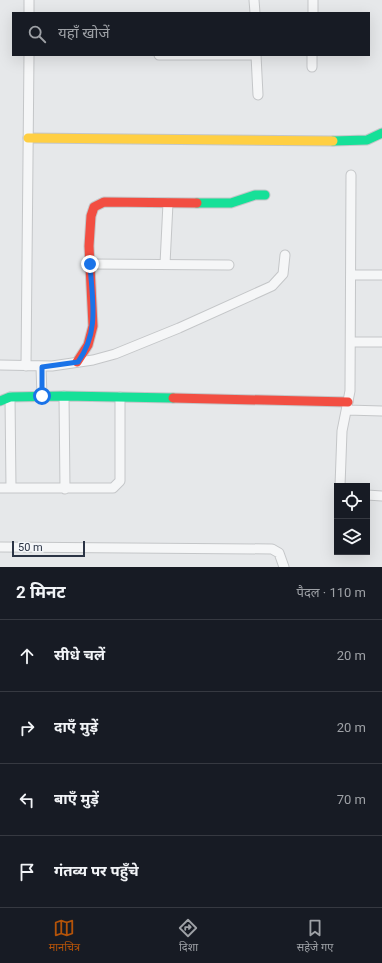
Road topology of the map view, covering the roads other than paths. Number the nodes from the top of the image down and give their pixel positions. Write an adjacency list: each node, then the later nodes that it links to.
1 (29, 0): 4 (street)
2 (254, 0): 5 (street)
3 (313, 0): 6 (street)
4 (29, 12)
5 (255, 12)
6 (313, 12)
7 (28, 56): 13 (street)
8 (256, 56): 11 (street)
9 (312, 56): 10 (street)
10 (312, 67)
11 (258, 95)
12 (382, 133): 13 (street)
13 (28, 138): 27 (street)
14 (351, 175): 21 (street)
15 (265, 195): 16 (street)
16 (168, 203): 18 (street); 19 (street)
17 (285, 255): 25 (street)
18 (90, 264): 19 (street); 25 (street)
19 (166, 264): 20 (street)
20 (229, 265)
21 (351, 275): 22 (street); 23 (street)
22 (382, 275)
23 (351, 342): 24 (street); 34 (street)
24 (382, 342)
25 (78, 362): 28 (street)
26 (0, 365): 27 (street)
27 (26, 366): 28 (street)
28 (42, 367): 29 (street)
29 (42, 396): 30 (street); 31 (street)
30 (64, 396): 32 (street); 39 (street)
31 (10, 397): 33 (street); 38 (street)
32 (120, 397): 34 (street); 39 (street)
33 (0, 401)
34 (348, 406): 35 (street); 36 (street)
35 (382, 411)
36 (340, 483)
37 (0, 488): 38 (street)
38 (11, 488): 39 (street)
39 (65, 489)
40 (370, 495): 41 (street)
41 (382, 496)
42 (0, 547): 43 (street)
43 (284, 567)

